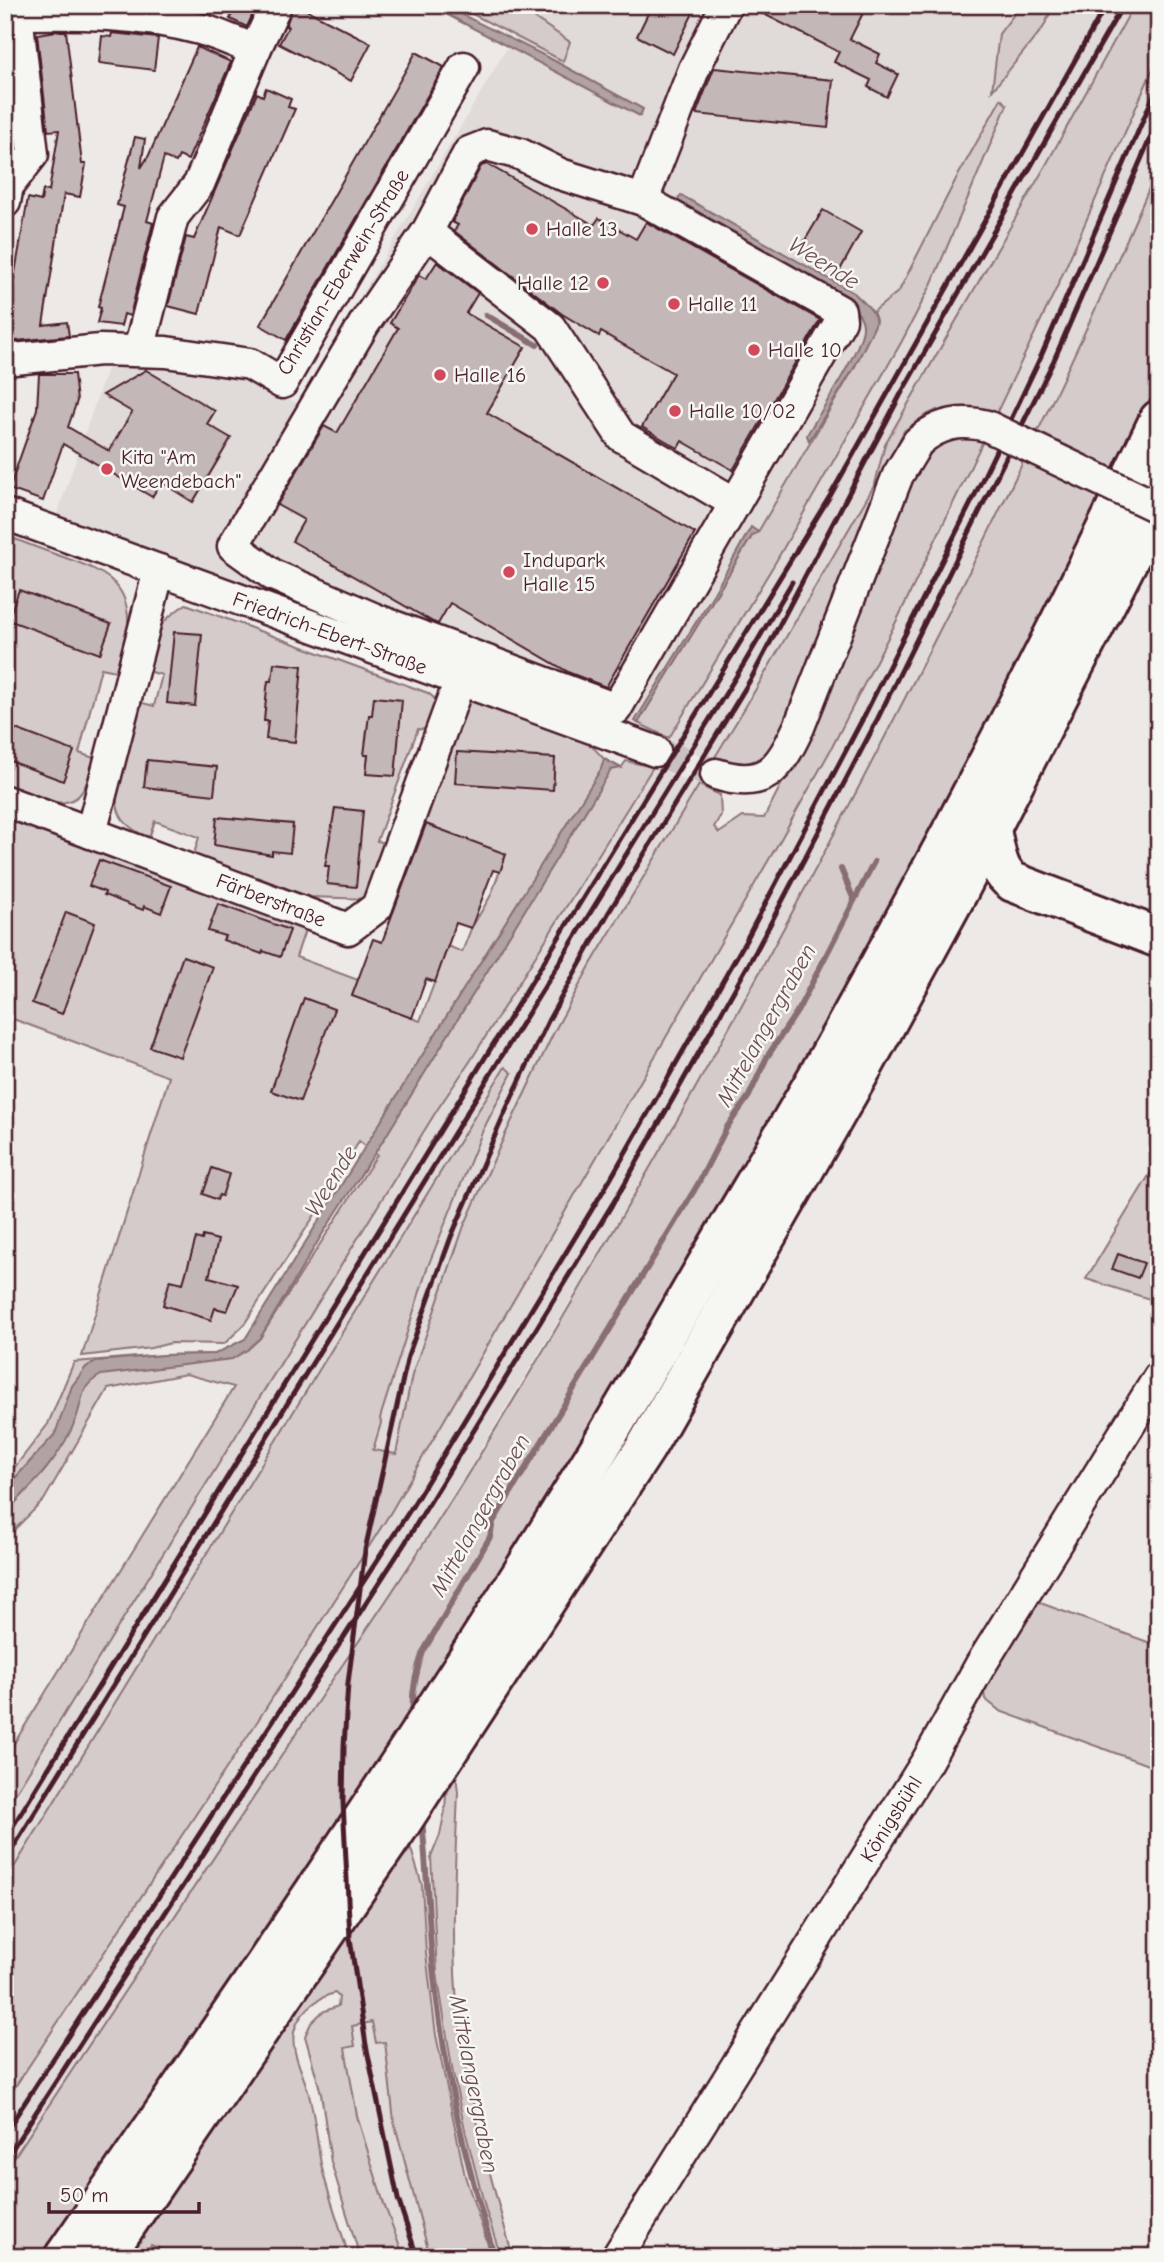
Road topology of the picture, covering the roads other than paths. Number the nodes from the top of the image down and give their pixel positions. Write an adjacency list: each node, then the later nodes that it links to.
1 (276, 5): 4 (street)
2 (726, 5): 6 (street)
3 (17, 10): 4 (street); 7 (street)
4 (255, 50): 9 (street)
5 (464, 67): 9 (street, Christian-Eberwein-Straße)
6 (643, 200): 8 (street); 13 (street)
7 (5, 202)
8 (427, 232): 13 (street); 13 (street)
9 (139, 350): 10 (street, Christian-Eberwein-Straße)
10 (5, 360)
11 (1159, 420): 25 (highway)
12 (1159, 500): 21 (highway)
13 (735, 503)
14 (1159, 509): 19 (street, bridge)
15 (5, 514): 16 (street, Friedrich-Ebert-Straße)
16 (159, 570): 17 (street, Friedrich-Ebert-Straße); 22 (street)
17 (460, 680): 18 (street, Friedrich-Ebert-Straße); 22 (street, Färberstraße)
18 (656, 751)
19 (716, 774)
20 (5, 801): 22 (street, Färberstraße)
21 (990, 831): 23 (highway); 26 (highway)
22 (91, 832)
23 (1159, 938)
24 (1159, 1377): 27 (street, Königsbühl)
25 (64, 2257)
26 (104, 2257)
27 (617, 2257)

